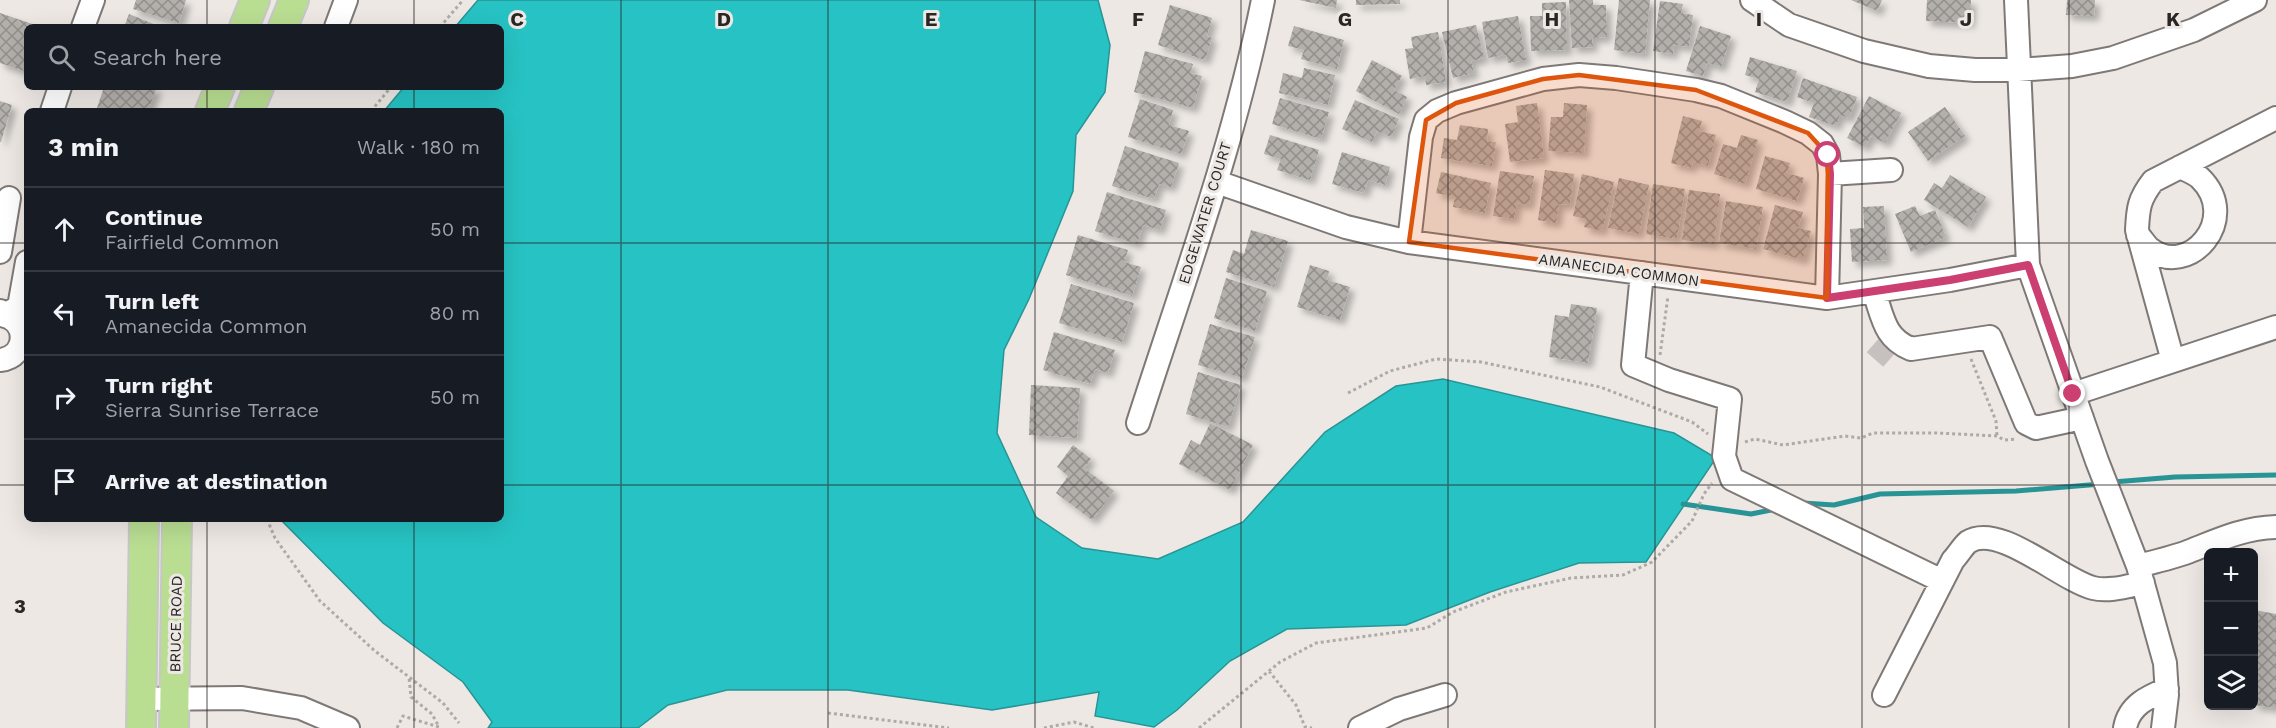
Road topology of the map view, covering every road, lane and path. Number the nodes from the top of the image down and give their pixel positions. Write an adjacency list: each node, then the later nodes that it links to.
1 (93, 0): 10 (street)
2 (255, 0): 11 (main road)
3 (294, 0): 12 (main road)
4 (346, 0): 13 (street)
5 (463, 0): 14 (path)
6 (1263, 0): 28 (street, EDGEWATER COURT)
7 (1752, 0): 15 (street)
8 (2016, 0): 15 (street)
9 (2255, 0): 15 (street)
10 (84, 24)
11 (245, 24)
12 (284, 24)
13 (337, 24)
14 (443, 24)
15 (2018, 70): 33 (street)
16 (59, 90): 20 (street)
17 (219, 90): 21 (main road)
18 (258, 90): 22 (main road)
19 (388, 90): 23 (path)
20 (53, 108)
21 (211, 108)
22 (250, 108)
23 (374, 108)
24 (2276, 118): 25 (street)
25 (2180, 167): 30 (street); 30 (street)
26 (1891, 170): 27 (street)
27 (1830, 174): 31 (street); 37 (street)
28 (1216, 182): 31 (street, AMANECIDA COMMON); 50 (street, EDGEWATER COURT)
29 (12, 199): 32 (street)
30 (2138, 235): 46 (street)
31 (1409, 242): 34 (street, AMANECIDA COMMON)
32 (0, 252)
33 (2028, 265): 36 (street, AMANECIDA COMMON); 48 (street)
34 (1642, 273): 37 (street, AMANECIDA COMMON); 61 (street)
35 (24, 279): 38 (street)
36 (1874, 292): 37 (street, AMANECIDA COMMON); 39 (street)
37 (1827, 298)
38 (1, 313): 45 (street)
39 (1884, 323): 41 (street); 42 (street)
40 (2276, 327): 46 (street)
41 (1874, 344)
42 (1911, 349): 44 (street); 49 (street)
43 (1968, 352): 51 (path)
44 (1891, 359)
45 (0, 360)
46 (2173, 361): 48 (street)
47 (1348, 393): 52 (path)
48 (2073, 394): 49 (street)
49 (2082, 418): 60 (street)
50 (1138, 423)
51 (1997, 436): 53 (path); 54 (path)
52 (1713, 438)
53 (2024, 439)
54 (1740, 448)
55 (1716, 478): 62 (path)
56 (144, 522): 68 (main road)
57 (177, 522): 67 (main road, BRUCE ROAD)
58 (268, 522): 63 (path)
59 (2276, 527): 60 (street)
60 (2141, 574): 61 (street); 64 (street)
61 (1942, 581): 66 (street)
62 (1269, 671): 78 (path); 79 (path)
63 (409, 677): 70 (path); 74 (path)
64 (2167, 689): 81 (street); 82 (street)
65 (1445, 695): 80 (street)
66 (1884, 695)
67 (175, 698): 68 (street); 72 (main road, BRUCE ROAD); 73 (street)
68 (142, 699): 71 (main road)
69 (828, 713): 75 (path)
70 (459, 723)
71 (141, 728)
72 (174, 728)
73 (348, 728)
74 (397, 728)
75 (949, 728)
76 (1044, 728): 77 (path)
77 (1094, 728)
78 (1199, 728)
79 (1312, 728)
80 (1360, 728)
81 (2125, 728)
82 (2163, 728)

